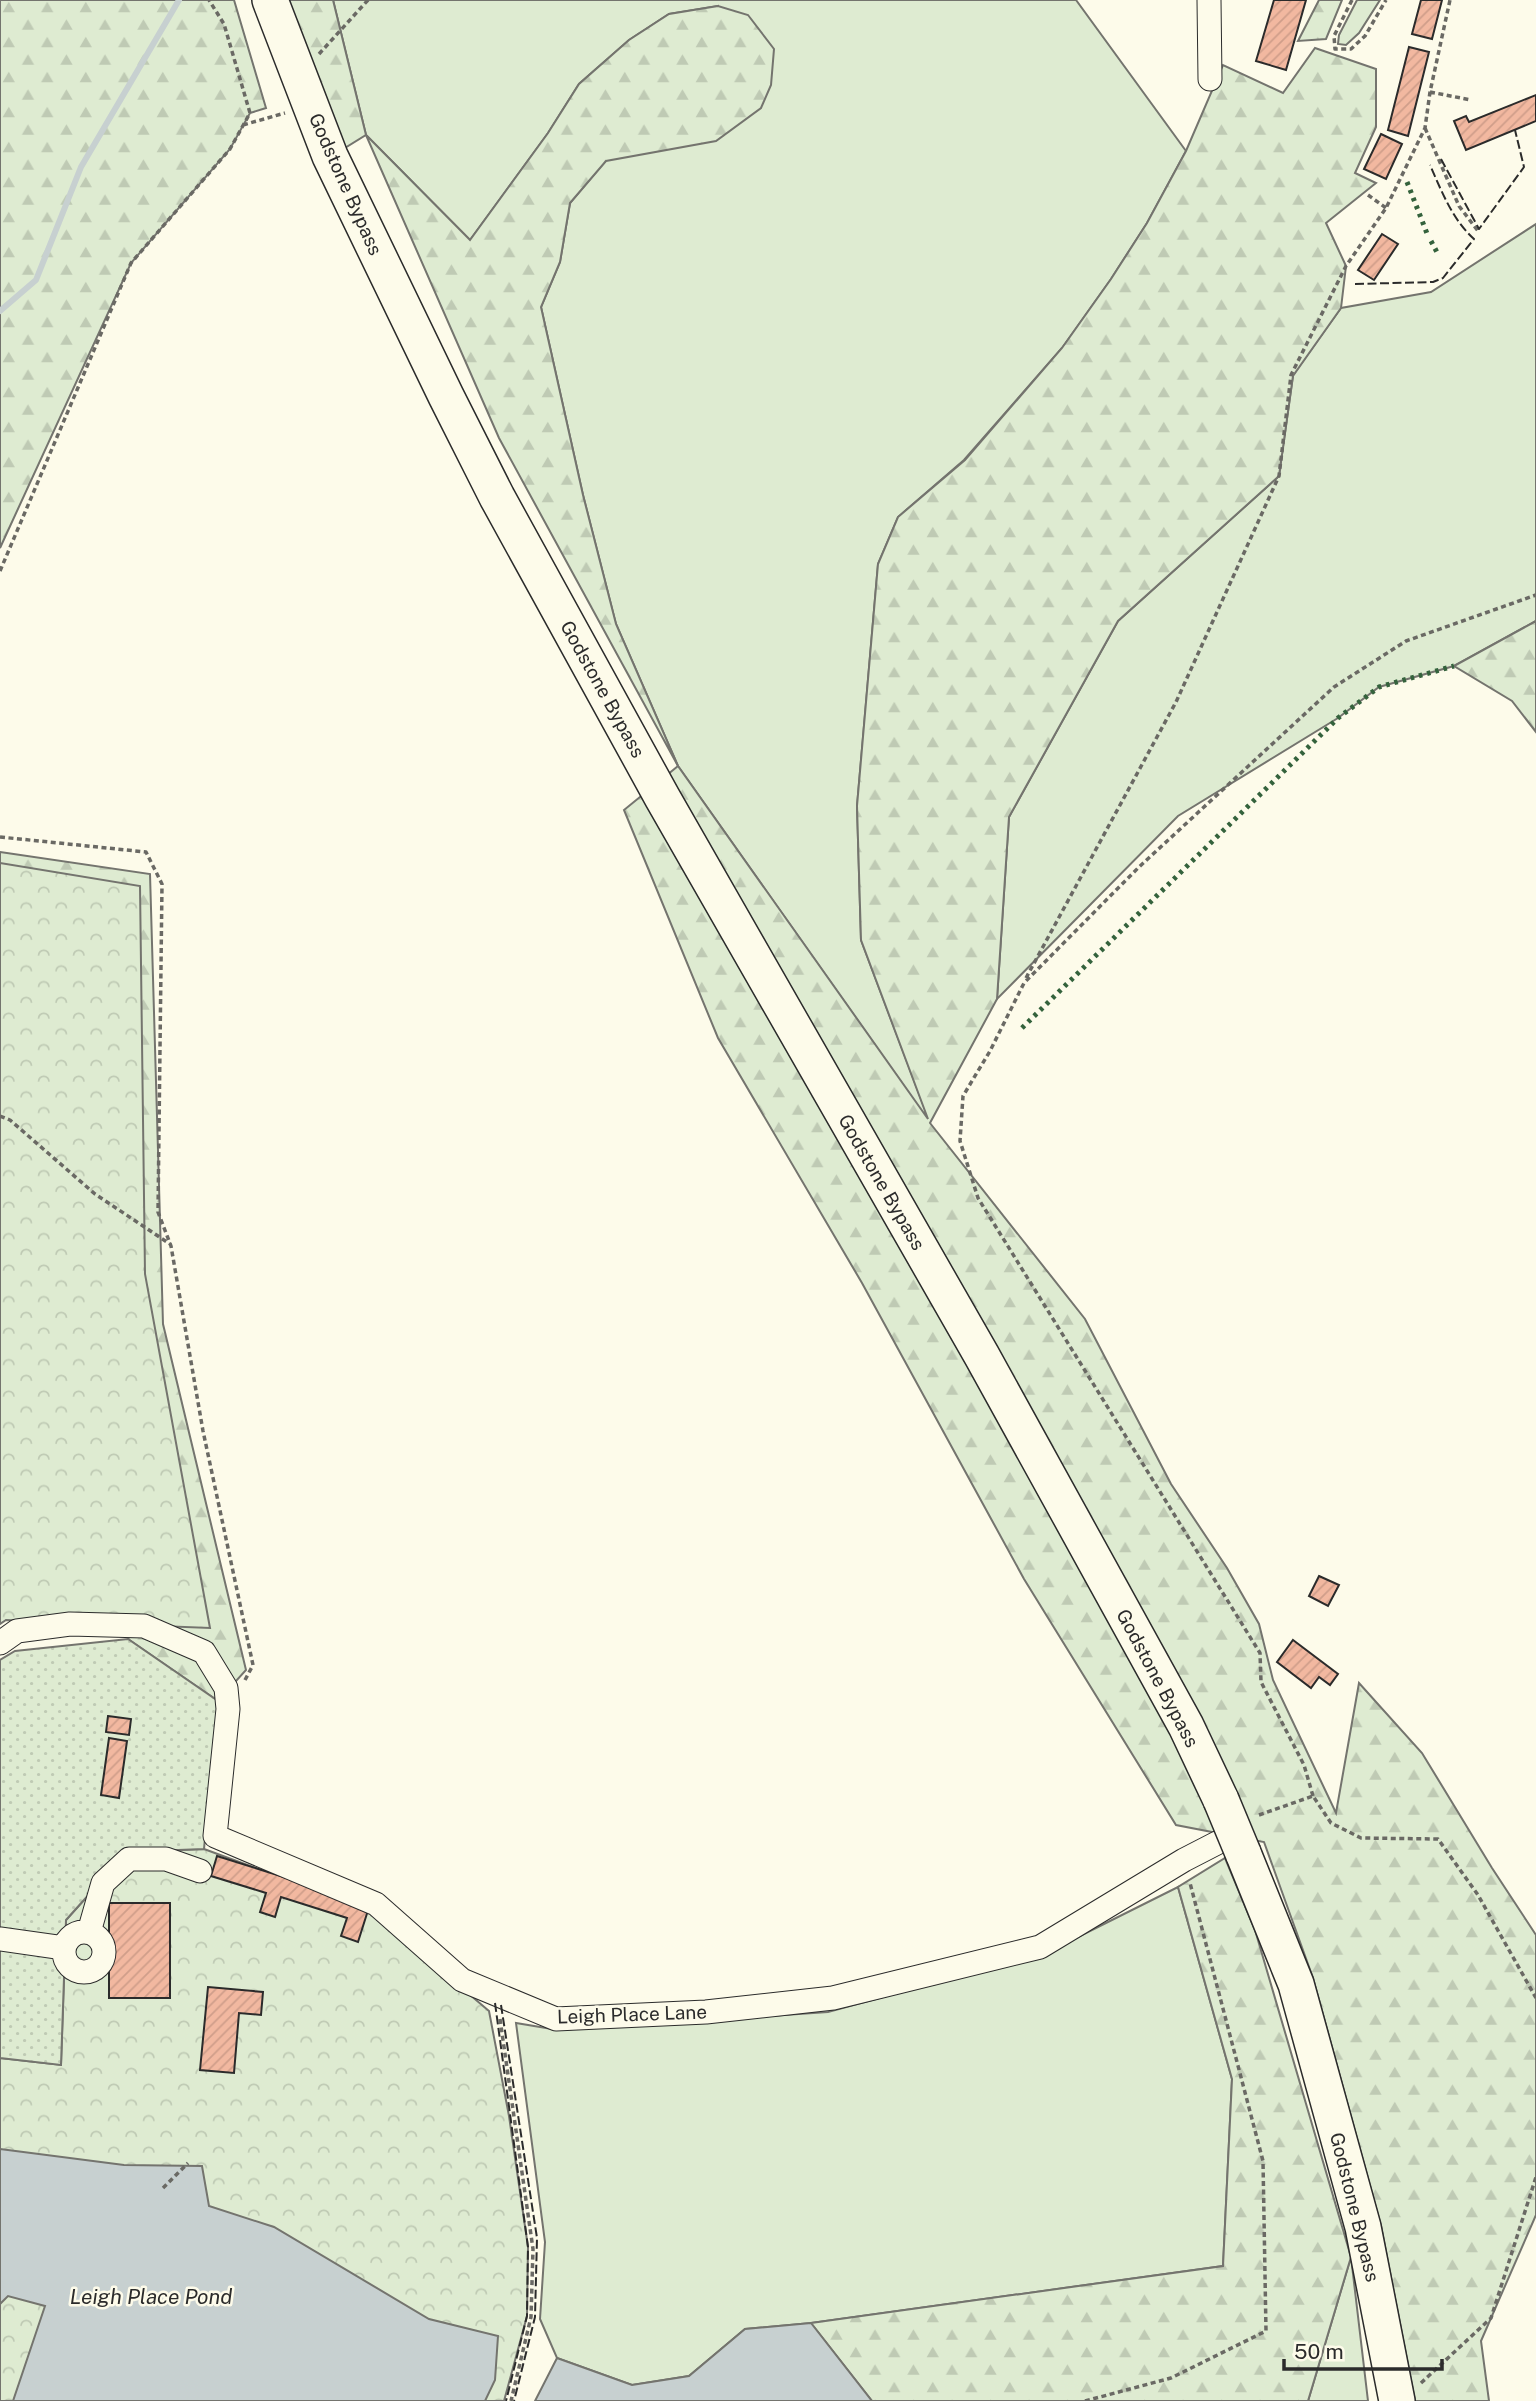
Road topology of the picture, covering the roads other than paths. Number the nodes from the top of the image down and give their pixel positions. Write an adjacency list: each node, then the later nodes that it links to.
1 (270, 0): 5 (highway, Godstone Bypass, bridge)
2 (1209, 0): 3 (lane)
3 (1210, 79)
4 (0, 1643): 5 (lane, Leigh Place Lane)
5 (1230, 1848): 10 (highway, Godstone Bypass)
6 (200, 1871): 7 (lane)
7 (89, 1931): 9 (lane); 9 (lane)
8 (0, 1939): 9 (lane)
9 (64, 1948)
10 (1405, 2396)

